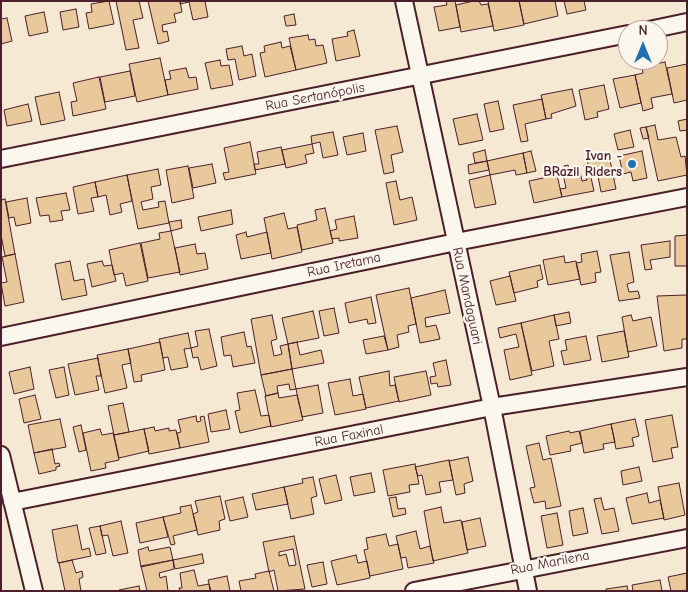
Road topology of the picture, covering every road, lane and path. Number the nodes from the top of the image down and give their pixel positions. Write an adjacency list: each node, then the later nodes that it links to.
1 (404, 1): 5 (street, Rua Mandaguari)
2 (687, 22): 3 (street)
3 (668, 26)
4 (618, 36): 5 (street, Rua Sertanópolis)
5 (420, 77): 6 (street, Rua Sertanópolis); 8 (street, Rua Mandaguari)
6 (1, 159)
7 (687, 197): 8 (street, Rua Iretama)
8 (456, 242): 9 (street, Rua Iretama); 11 (street, Rua Mandaguari)
9 (1, 337)
10 (687, 377): 11 (street, Rua Faxinal)
11 (492, 407): 13 (street, Rua Faxinal); 15 (street, Rua Mandaguari)
12 (1, 455): 13 (street)
13 (12, 502): 16 (street)
14 (687, 538): 15 (street, Rua Marilena)
15 (523, 568): 17 (street, Rua Marilena); 18 (street, Rua Mandaguari)
16 (34, 591)
17 (414, 591)
18 (528, 591)

